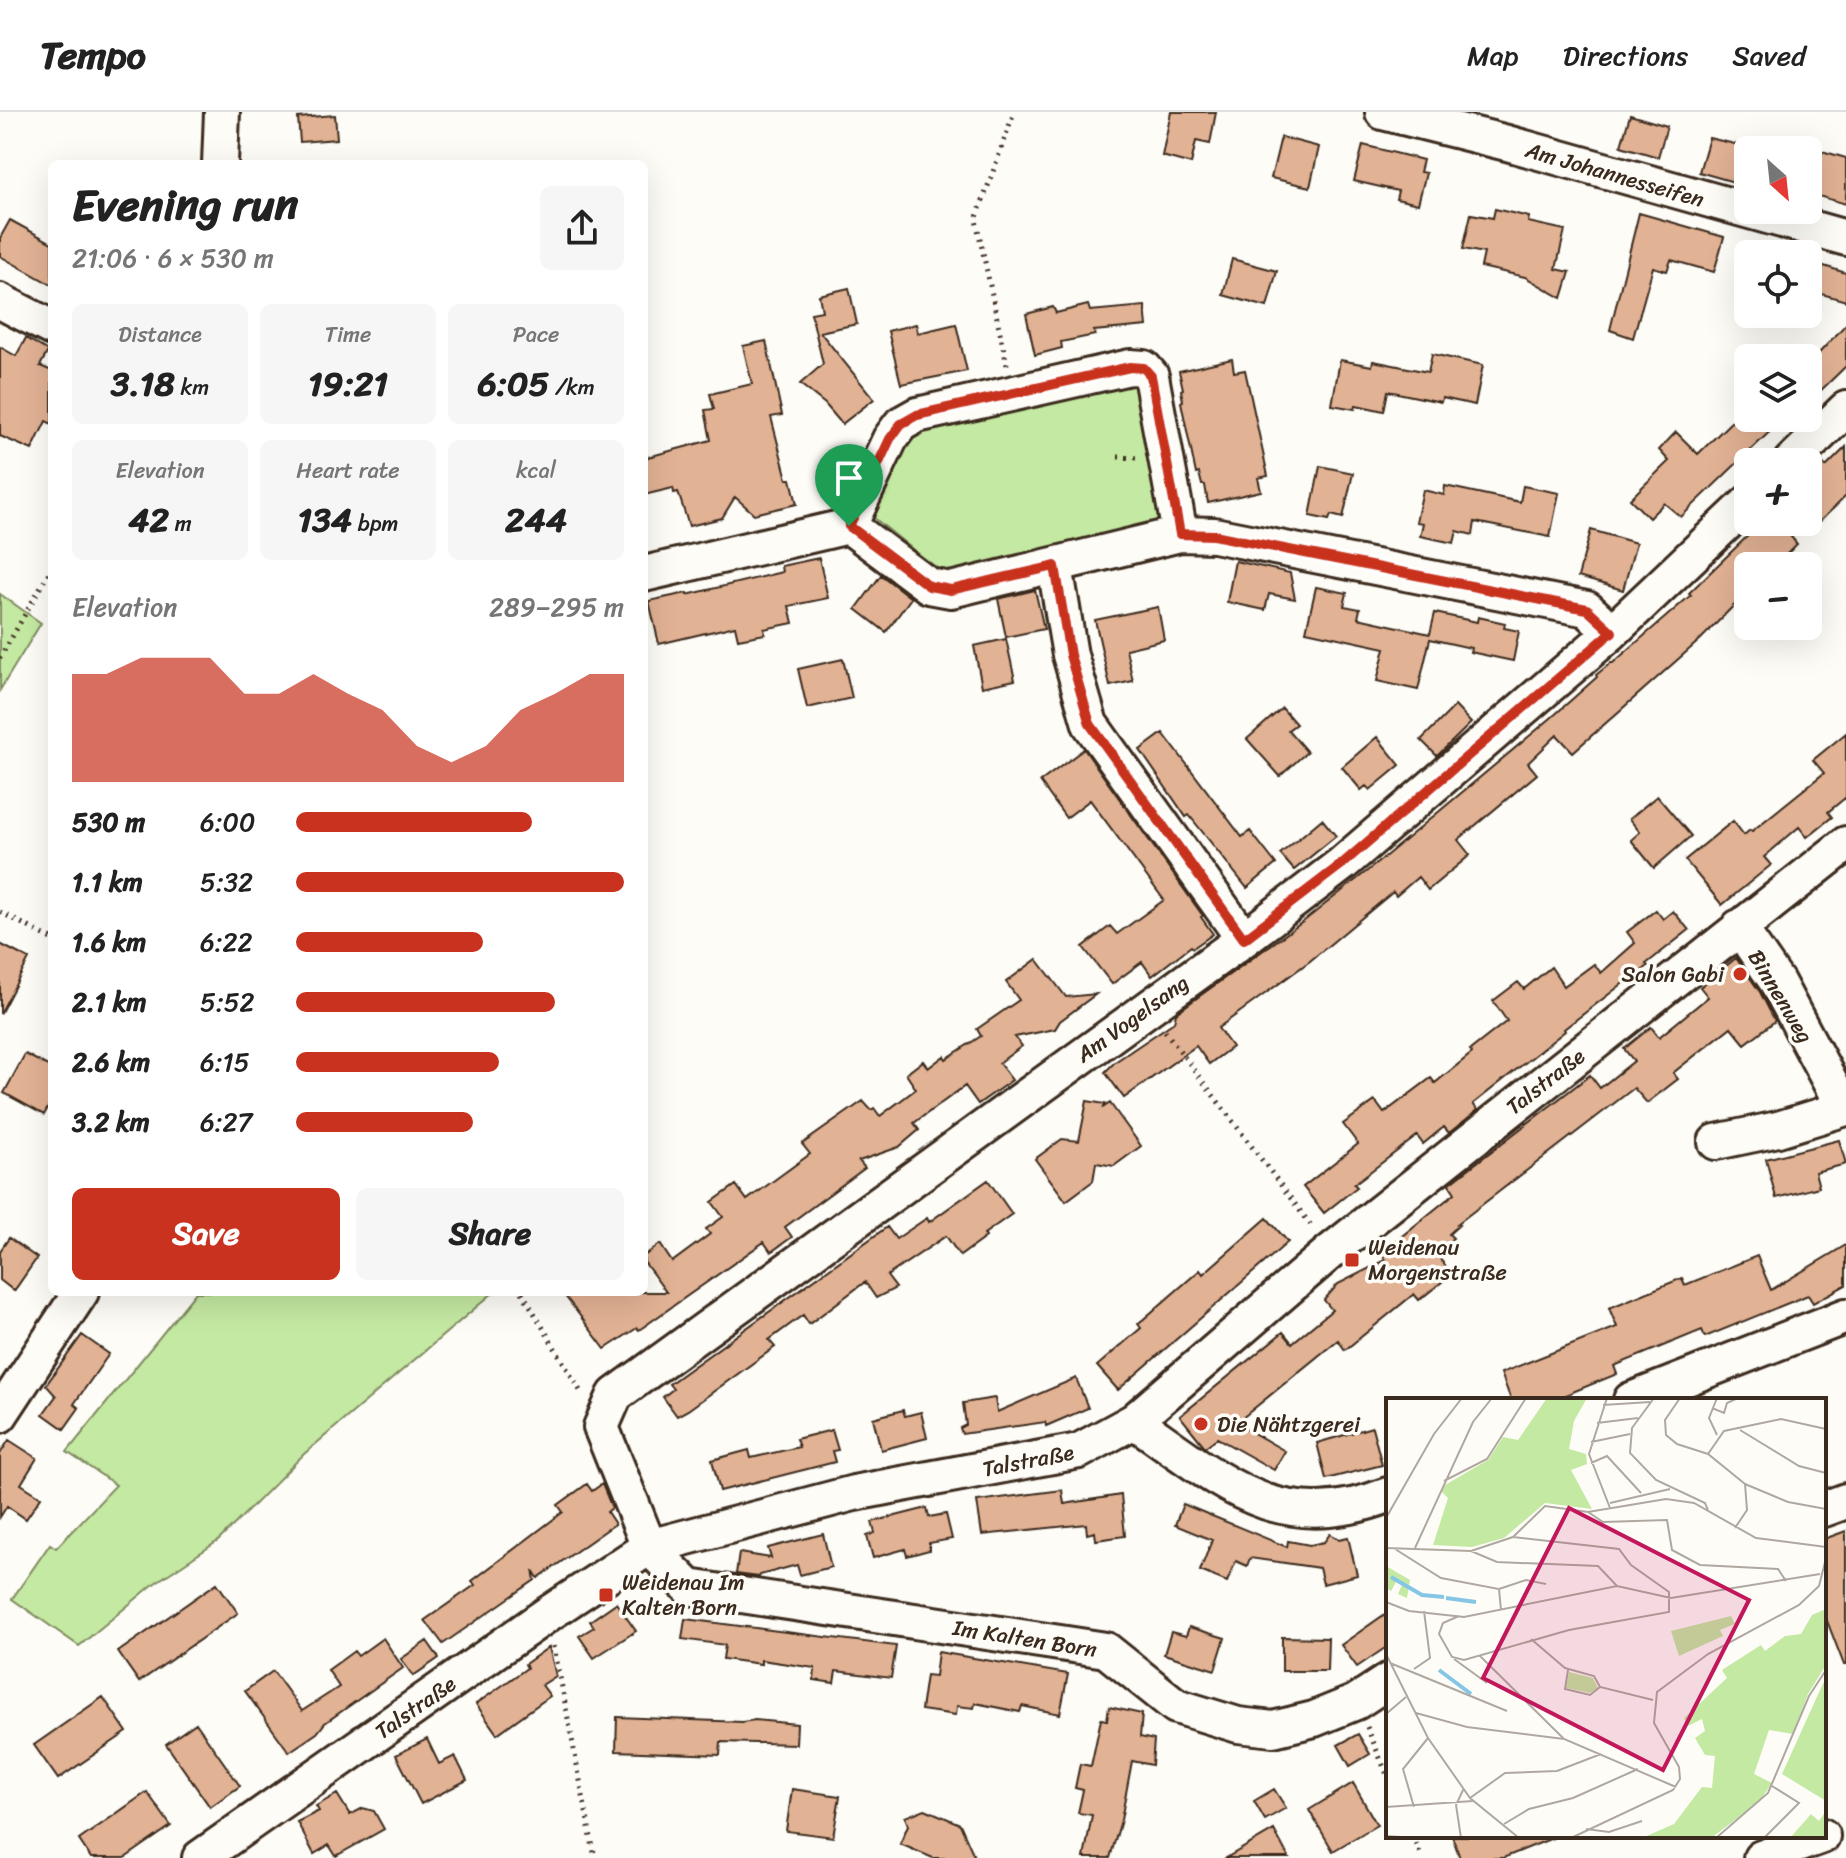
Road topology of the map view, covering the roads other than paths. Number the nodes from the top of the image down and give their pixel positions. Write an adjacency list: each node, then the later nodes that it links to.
1 (222, 112): 3 (street)
2 (1383, 112): 4 (street, Am Johannesseifen)
3 (220, 160)
4 (1846, 238)
5 (0, 301): 6 (street)
6 (48, 326)
7 (1846, 409): 8 (street)
8 (1806, 448)
9 (1734, 516): 14 (street, Am Vogelsang)
10 (849, 526): 11 (street); 12 (street); 13 (street)
11 (1180, 534): 12 (street); 14 (street)
12 (1055, 566): 17 (street)
13 (648, 573)
14 (1612, 632): 17 (street, Am Vogelsang)
15 (1846, 844): 16 (street, Talstraße)
16 (1739, 927): 18 (street, Binnenweg); 24 (street, Talstraße)
17 (1244, 939): 28 (street, Am Vogelsang)
18 (1845, 1108): 19 (street, Binnenweg)
19 (1716, 1142)
20 (78, 1296): 23 (street)
21 (1846, 1316): 22 (street)
22 (1636, 1398)
23 (0, 1415)
24 (1134, 1421): 25 (street); 28 (street, Talstraße)
25 (1386, 1496)
26 (1846, 1501): 27 (street)
27 (1826, 1508)
28 (649, 1547): 29 (street, Im Kalten Born); 33 (street, Talstraße)
29 (1386, 1682)
30 (1846, 1828): 31 (street)
31 (1826, 1835)
32 (1817, 1838): 34 (street)
33 (200, 1858)
34 (1761, 1858)

